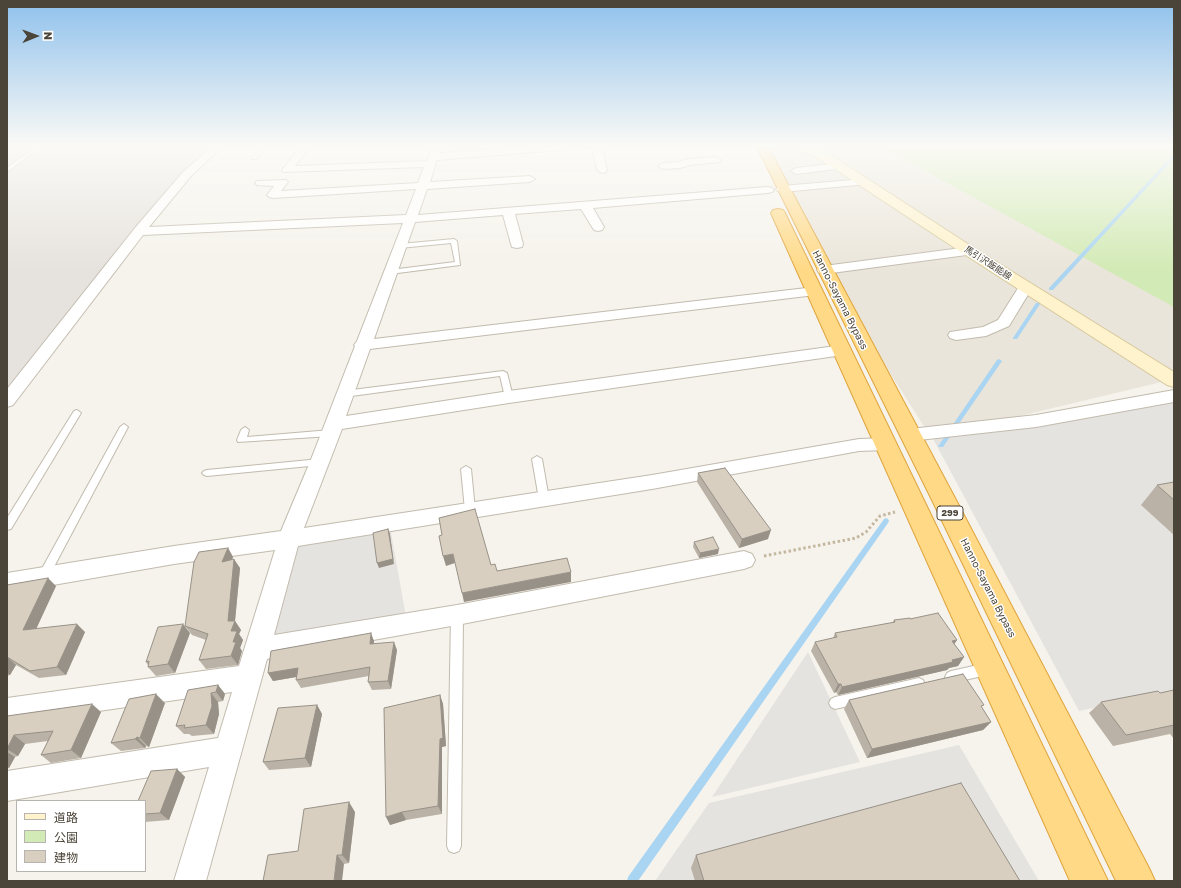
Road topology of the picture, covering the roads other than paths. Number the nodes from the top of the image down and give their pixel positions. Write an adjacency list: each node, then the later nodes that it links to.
1 (175, 188): 16 (street)
2 (278, 188): 3 (street)
3 (382, 188)
4 (421, 188): 14 (street)
5 (708, 188): 10 (street)
6 (747, 188): 10 (street)
7 (784, 188): 21 (highway, Hanno-Sayama Bypass / 299)
8 (874, 188): 19 (main road, 馬引沢飯能線)
9 (599, 189): 11 (street)
10 (712, 194): 11 (street)
11 (607, 203): 12 (street)
12 (585, 205): 13 (street); 15 (street)
13 (508, 211): 14 (street); 17 (street)
14 (409, 219): 16 (street); 18 (street)
15 (598, 227)
16 (139, 231): 30 (street)
17 (517, 244)
18 (400, 246): 20 (street); 20 (lane)
19 (969, 251): 21 (street); 22 (main road, 馬引沢飯能線)
20 (390, 272): 24 (street)
21 (820, 280): 24 (street); 25 (highway, Hanno-Sayama Bypass / 299); 35 (highway, Hanno-Sayama Bypass / 299)
22 (1025, 288): 23 (street); 26 (main road, 馬引沢飯能線)
23 (956, 334)
24 (362, 346): 27 (street)
25 (842, 350): 29 (street); 36 (highway, Hanno-Sayama Bypass / 299)
26 (1174, 381)
27 (344, 394): 29 (lane); 33 (street)
28 (1174, 396): 35 (street)
29 (509, 397): 33 (street)
30 (7, 401)
31 (77, 413): 43 (lane)
32 (124, 427): 46 (lane)
33 (332, 428): 34 (lane); 38 (street)
34 (245, 430)
35 (910, 435): 59 (highway, Hanno-Sayama Bypass / 299)
36 (886, 444): 41 (street); 50 (highway, Hanno-Sayama Bypass / 299)
37 (537, 459): 41 (lane)
38 (320, 462): 40 (lane); 44 (street)
39 (466, 469): 42 (lane)
40 (207, 473)
41 (544, 499): 42 (street)
42 (470, 510): 44 (street)
43 (7, 526)
44 (289, 540): 46 (street); 49 (street)
45 (744, 560): 48 (street)
46 (44, 577): 47 (street)
47 (7, 583)
48 (457, 615): 49 (street); 56 (lane)
49 (258, 649): 51 (street)
50 (991, 668): 52 (lane); 58 (highway, Hanno-Sayama Bypass / 299)
51 (250, 677): 53 (street); 54 (street)
52 (835, 703)
53 (7, 711)
54 (228, 750): 55 (street); 57 (street)
55 (7, 786)
56 (454, 846)
57 (190, 881)
58 (1089, 881)
59 (1136, 881)

